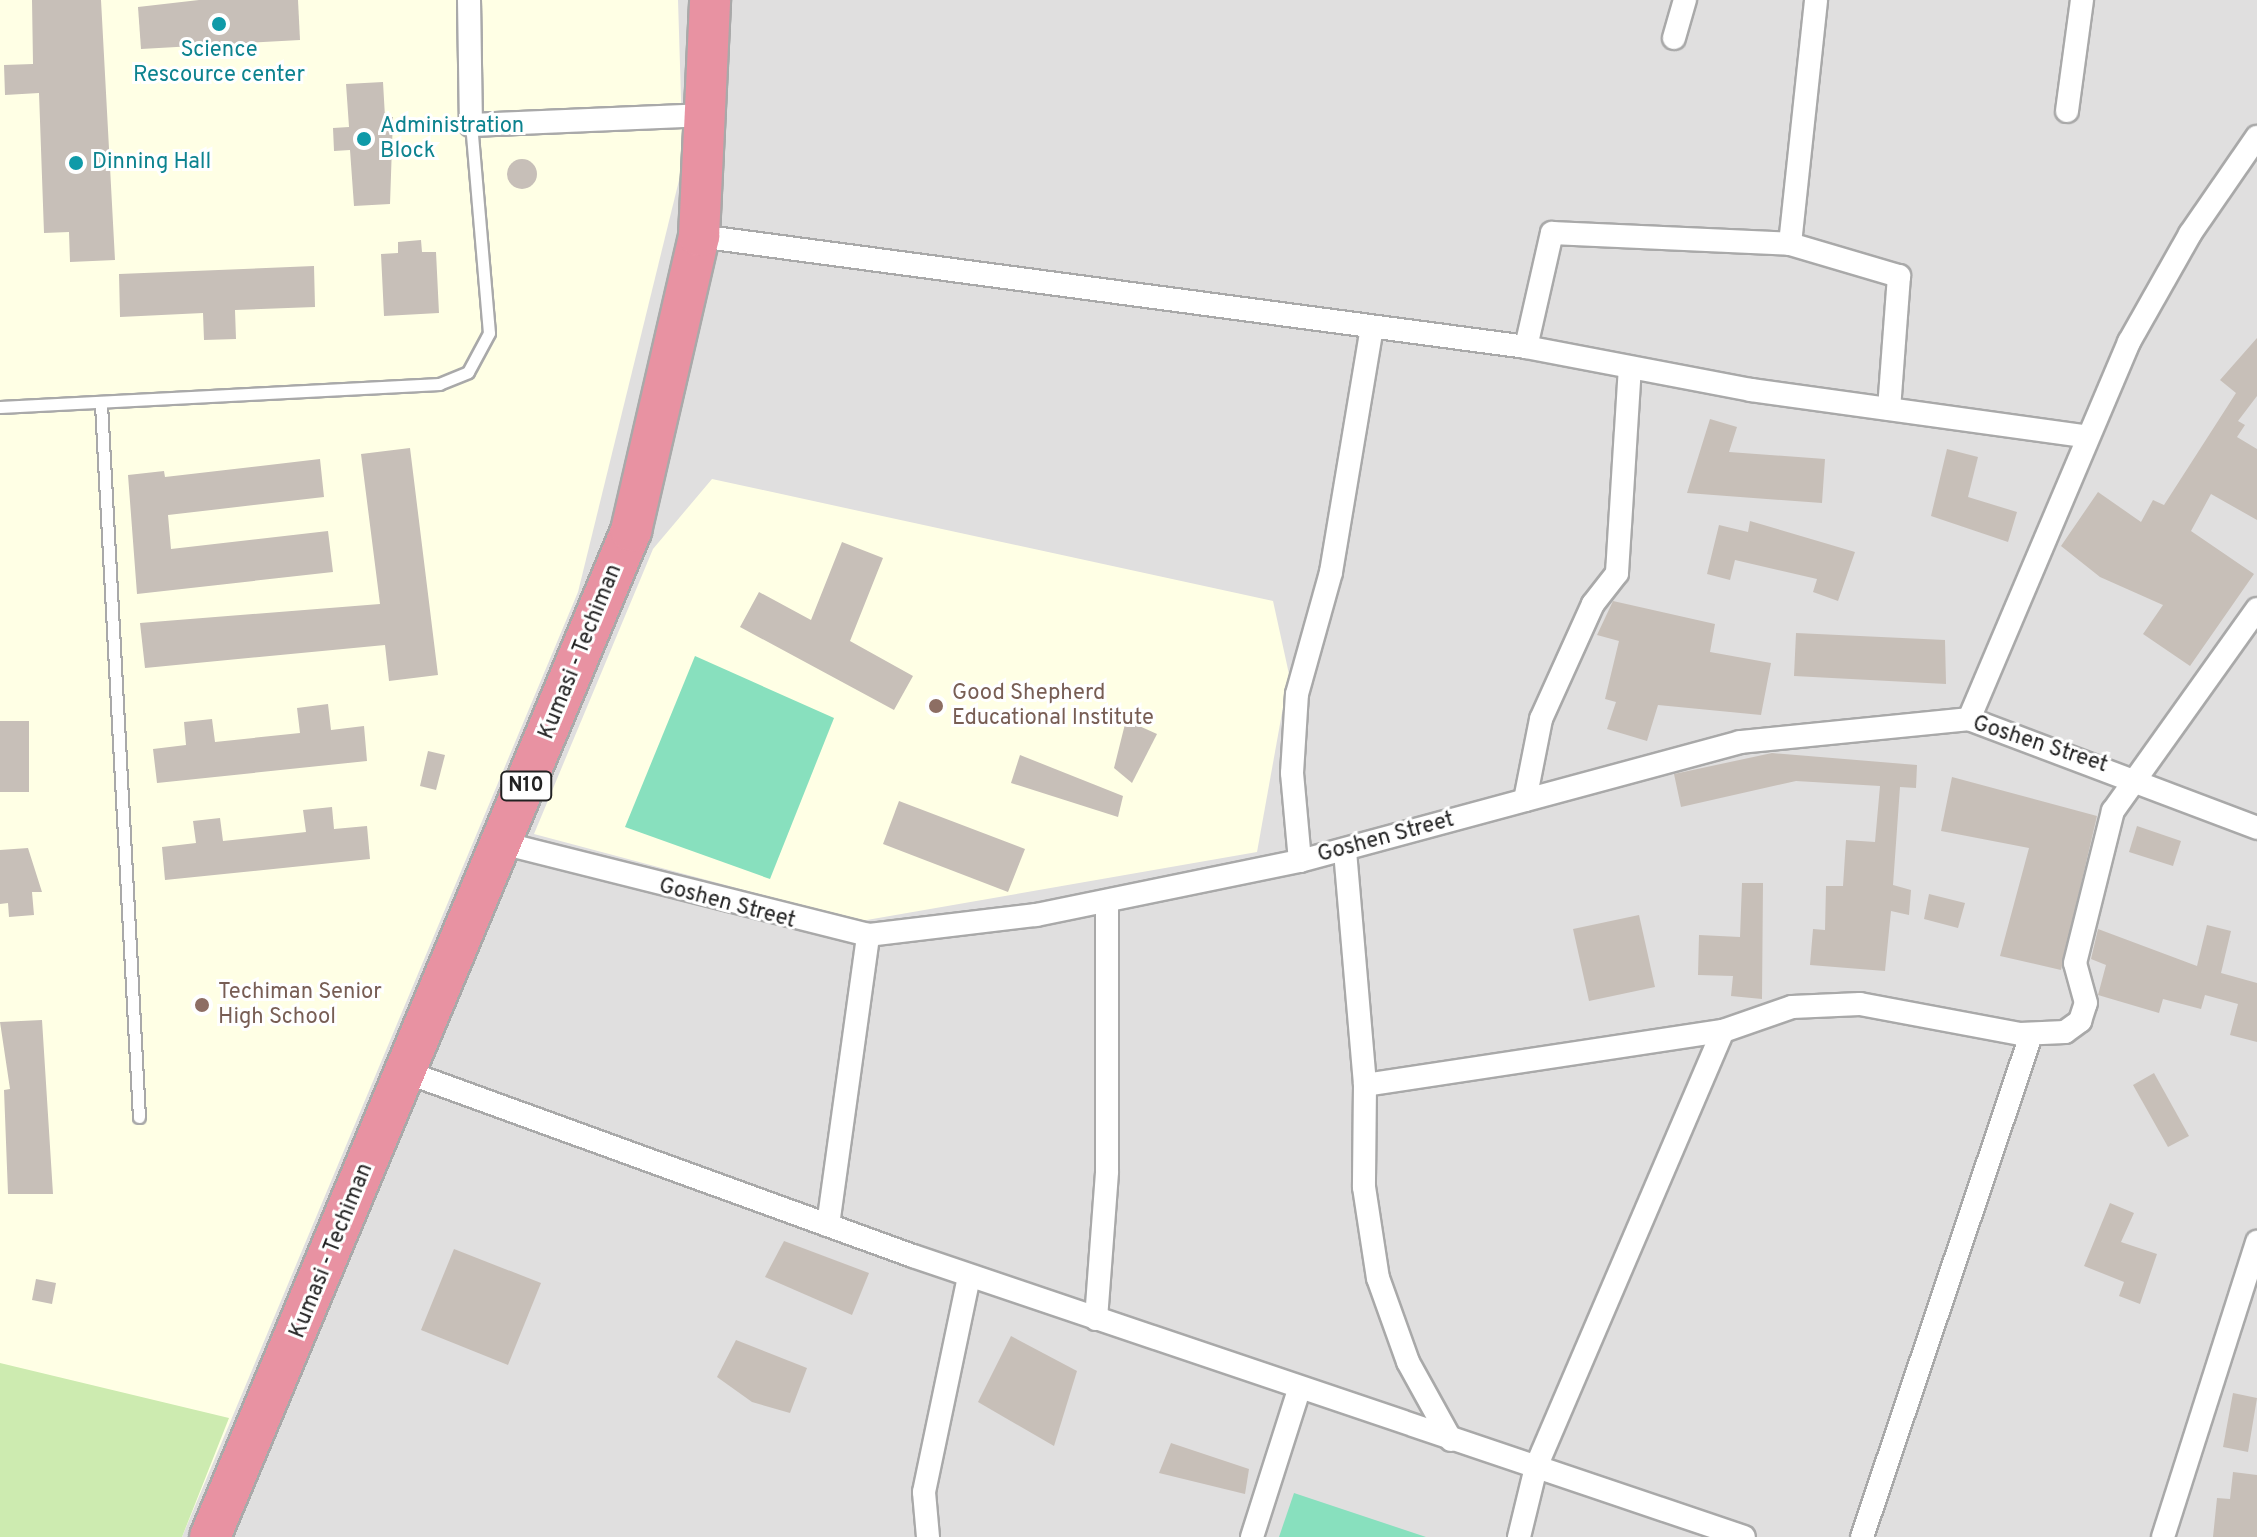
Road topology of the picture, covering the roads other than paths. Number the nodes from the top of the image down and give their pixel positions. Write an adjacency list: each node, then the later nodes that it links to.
1 (469, 0): 9 (street)
2 (710, 0): 8 (highway, Kumasi - Techiman / N10)
3 (1685, 0): 6 (street)
4 (1816, 0): 12 (street)
5 (2082, 0): 7 (street)
6 (1674, 38)
7 (2067, 111)
8 (708, 115): 9 (street); 11 (highway, Kumasi - Techiman / N10)
9 (471, 125): 16 (lane)
10 (2257, 137): 19 (street)
11 (699, 236): 13 (street); 25 (highway, Kumasi - Techiman / N10)
12 (1790, 244): 14 (street); 18 (street)
13 (1372, 327): 14 (street); 27 (street)
14 (1526, 347): 15 (street)
15 (1630, 368): 18 (street); 23 (street)
16 (101, 404): 17 (lane); 34 (lane)
17 (0, 407)
18 (1889, 409): 19 (street)
19 (2084, 436): 21 (street)
20 (2257, 609): 22 (street)
21 (1969, 719): 22 (street, Goshen Street); 23 (street, Goshen Street)
22 (2133, 776): 24 (street, Goshen Street); 31 (street)
23 (1525, 800): 26 (street, Goshen Street)
24 (2257, 828)
25 (502, 843): 29 (street, Goshen Street); 32 (highway, Kumasi - Techiman / N10)
26 (1345, 851): 27 (street, Goshen Street); 33 (street)
27 (1300, 861): 28 (street, Goshen Street)
28 (1107, 901): 29 (street, Goshen Street); 38 (street)
29 (868, 935): 35 (street)
30 (1723, 1031): 31 (street); 33 (street); 41 (street)
31 (2031, 1035): 47 (street)
32 (406, 1072): 35 (street); 42 (highway, Kumasi - Techiman / N10)
33 (1365, 1085): 40 (street)
34 (139, 1117)
35 (828, 1225): 37 (street)
36 (2257, 1242): 48 (street)
37 (969, 1276): 38 (street); 43 (street)
38 (1096, 1319): 39 (street)
39 (1299, 1390): 40 (street); 44 (street)
40 (1451, 1440): 41 (street)
41 (1536, 1467): 45 (street); 46 (street)
42 (210, 1537)
43 (928, 1537)
44 (1252, 1537)
45 (1519, 1537)
46 (1744, 1537)
47 (1862, 1537)
48 (2163, 1537)

